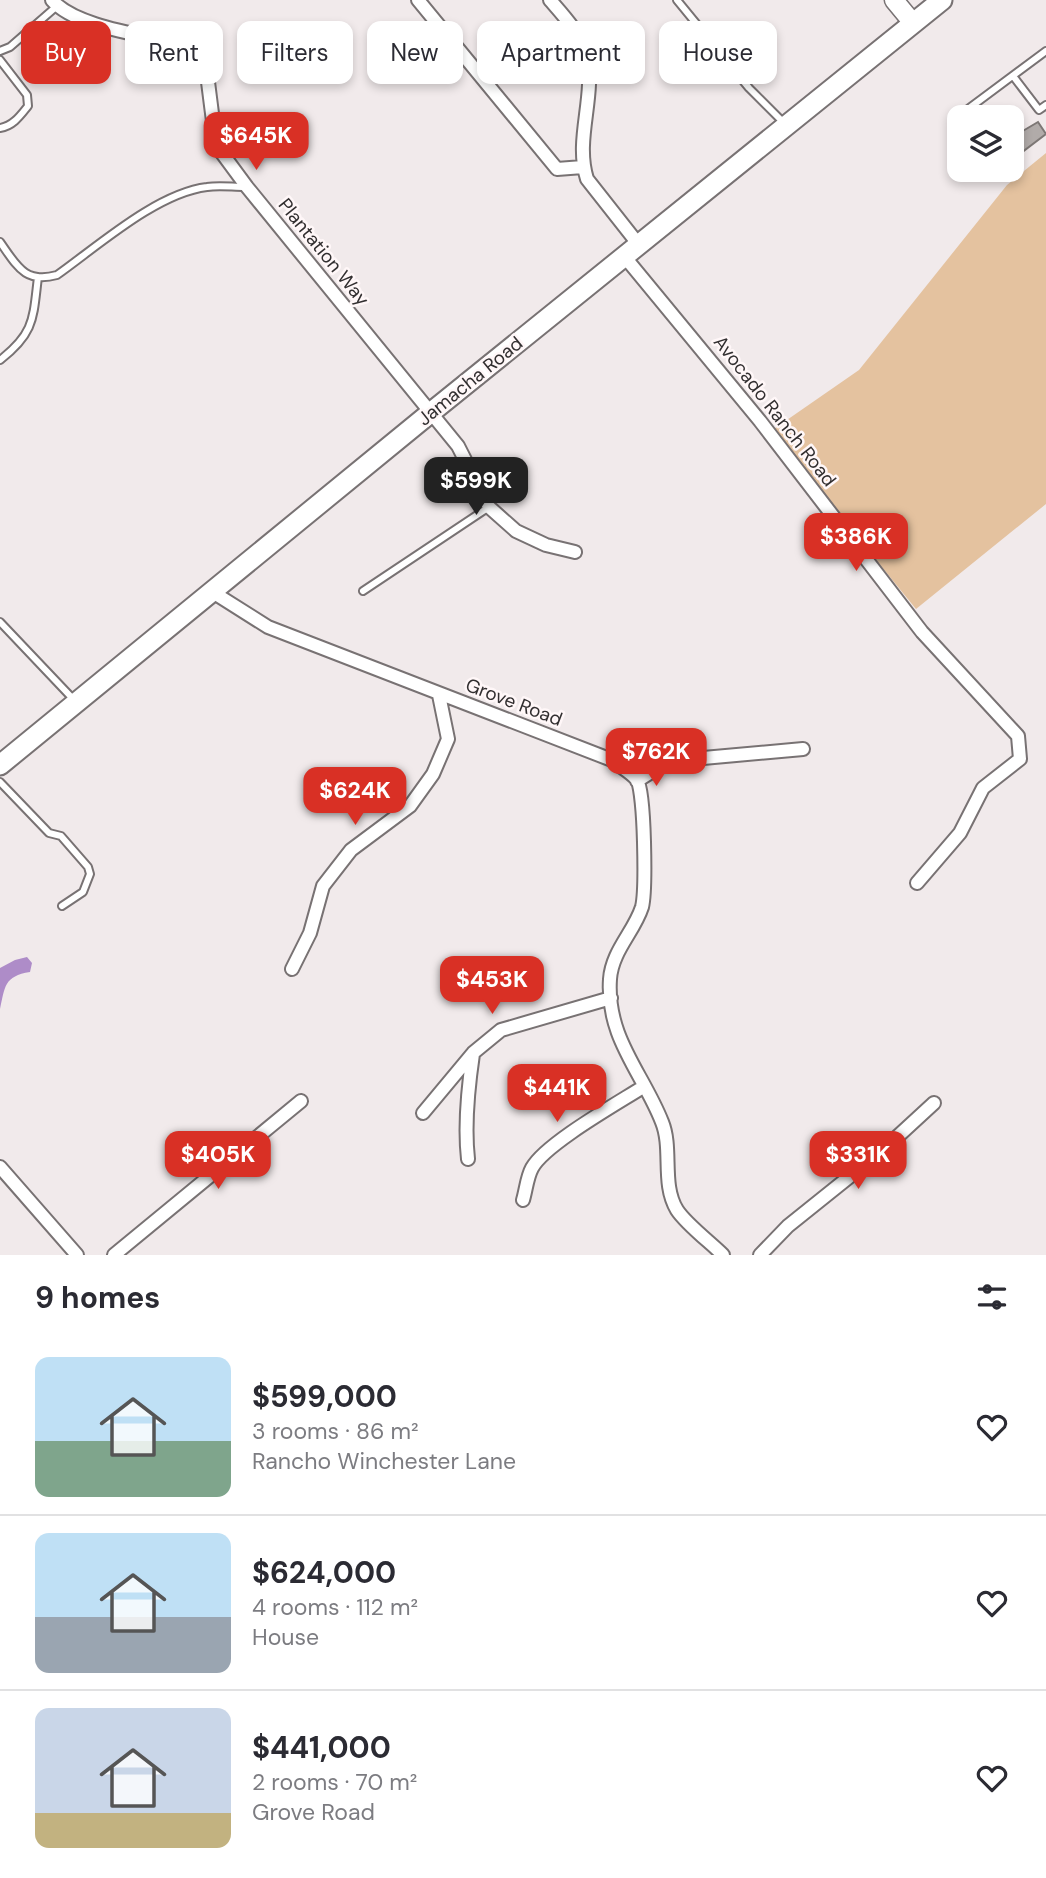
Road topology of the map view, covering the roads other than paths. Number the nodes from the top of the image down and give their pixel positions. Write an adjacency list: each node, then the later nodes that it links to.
1 (418, 0): 16 (street)
2 (550, 0): 16 (street)
3 (677, 0): 14 (lane)
4 (894, 0): 7 (street)
5 (942, 0): 7 (main road, Jamacha Road)
6 (55, 3): 8 (lane); 17 (street, Plantation Way)
7 (913, 23): 14 (main road, Jamacha Road)
8 (0, 51)
9 (1046, 51): 11 (lane)
10 (0, 60): 15 (lane)
11 (1013, 76): 12 (lane); 13 (lane)
12 (974, 105)
13 (1046, 105)
14 (787, 125): 19 (main road, Jamacha Road)
15 (0, 128)
16 (583, 167): 19 (street)
17 (247, 187): 20 (lane); 22 (street, Plantation Way)
18 (0, 242): 20 (lane)
19 (631, 250): 22 (main road, Jamacha Road); 34 (street, Avocado Ranch Road)
20 (38, 277): 21 (lane)
21 (0, 360)
22 (429, 414): 23 (street, Plantation Way); 25 (main road, Jamacha Road)
23 (488, 507): 24 (street); 26 (lane)
24 (575, 552)
25 (211, 591): 28 (street, Grove Road); 29 (main road, Jamacha Road)
26 (363, 591)
27 (0, 622): 29 (lane)
28 (439, 695): 32 (street, Grove Road); 36 (street)
29 (77, 703): 31 (main road, Jamacha Road)
30 (803, 749): 32 (street)
31 (0, 765)
32 (638, 781): 37 (street)
33 (0, 782): 35 (lane)
34 (917, 883)
35 (62, 906)
36 (292, 969)
37 (611, 998): 38 (street); 39 (street)
38 (473, 1054): 42 (street); 43 (street)
39 (643, 1087): 45 (street); 48 (street)
40 (301, 1101): 47 (street)
41 (934, 1103): 49 (street)
42 (422, 1113)
43 (468, 1158)
44 (0, 1167): 46 (street)
45 (523, 1200)
46 (77, 1255)
47 (114, 1255)
48 (723, 1255)
49 (760, 1255)

